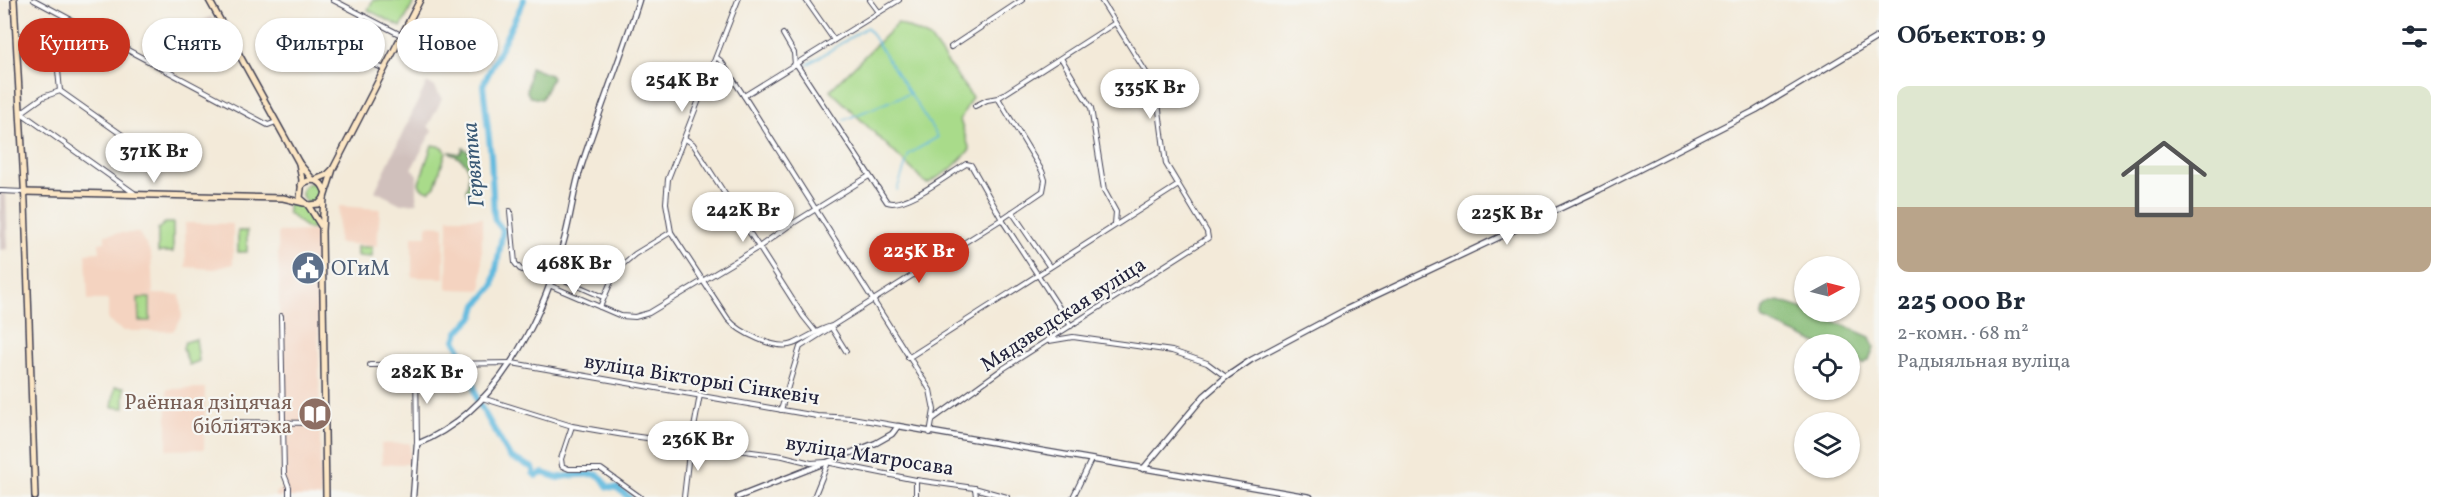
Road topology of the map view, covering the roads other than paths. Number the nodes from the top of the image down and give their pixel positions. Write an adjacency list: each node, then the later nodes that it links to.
1 (14, 0): 20 (main road)
2 (34, 0): 34 (street)
3 (209, 0): 34 (main road)
4 (333, 0): 14 (street)
5 (420, 0): 15 (main road)
6 (639, 0): 61 (street)
7 (738, 0): 24 (street)
8 (806, 0): 21 (street)
9 (870, 0): 13 (street)
10 (899, 0): 13 (street)
11 (1022, 0): 23 (street)
12 (1101, 0): 16 (street)
13 (879, 12): 21 (street)
14 (363, 16): 17 (street)
15 (410, 18)
16 (1115, 23): 25 (street); 41 (street)
17 (397, 33)
18 (783, 34): 26 (street)
19 (1879, 36): 80 (street)
20 (16, 37): 29 (street); 33 (main road)
21 (834, 40): 26 (street)
22 (397, 43): 27 (main road)
23 (951, 47)
24 (716, 57): 30 (street); 35 (street)
25 (1061, 58): 31 (street); 52 (street)
26 (796, 65): 30 (street); 39 (street)
27 (385, 67)
28 (382, 72): 38 (main road)
29 (60, 91): 33 (street); 36 (street)
30 (744, 96): 49 (street)
31 (998, 98): 32 (street); 51 (street)
32 (975, 106)
33 (20, 112): 44 (main road); 45 (street)
34 (276, 122): 37 (main road)
35 (684, 138): 57 (street); 58 (street)
36 (192, 154)
37 (299, 163): 40 (main road); 42 (main road)
38 (333, 169): 40 (main road); 46 (main road)
39 (869, 176): 49 (street); 54 (street)
40 (314, 180): 42 (main road); 46 (main road)
41 (1177, 186): 53 (street); 68 (street, Мядзведская вуліца)
42 (301, 187): 47 (main road); 48 (main road)
43 (0, 191): 44 (street)
44 (24, 192): 45 (main road); 98 (main road)
45 (134, 193): 47 (main road)
46 (325, 195): 48 (main road); 56 (main road)
47 (283, 198): 48 (main road)
48 (307, 204): 56 (main road)
49 (815, 208): 58 (street); 65 (street)
50 (510, 211): 63 (street)
51 (1012, 212): 54 (street); 59 (street)
52 (1116, 212): 53 (street); 55 (street)
53 (1128, 216): 55 (street)
54 (1002, 219): 60 (street); 65 (street)
55 (1115, 224): 59 (street)
56 (322, 231): 87 (main road)
57 (670, 232): 62 (street); 64 (street)
58 (759, 247): 62 (street); 70 (street)
59 (1049, 266): 60 (street)
60 (1038, 273): 68 (street); 76 (street)
61 (553, 275): 63 (street); 64 (street)
62 (703, 281): 66 (street); 73 (street)
63 (550, 283): 66 (street); 77 (street)
64 (603, 297): 66 (street)
65 (873, 301): 69 (street); 76 (street)
66 (600, 307)
67 (281, 316): 86 (street)
68 (1071, 326): 72 (street, Мядзведская вуліца)
69 (830, 327): 70 (street); 71 (street); 75 (street)
70 (814, 331): 71 (street); 73 (street)
71 (811, 339): 74 (street)
72 (1047, 341): 80 (street); 84 (street, Мядзведская вуліца)
73 (788, 345): 74 (street)
74 (800, 347): 83 (street)
75 (846, 351)
76 (908, 358): 84 (street)
77 (512, 363): 79 (street, вуліца Вікторыі Сінкевіч); 81 (street, вуліца Вікторыі Сінкевіч); 82 (street)
78 (370, 365): 79 (street)
79 (416, 365): 91 (street)
80 (1226, 377): 95 (street)
81 (700, 395): 83 (street, вуліца Вікторыі Сінкевіч); 92 (street)
82 (479, 400): 88 (street, вуліца Матросава); 91 (street)
83 (781, 410): 89 (street, вуліца Вікторыі Сінкевіч)
84 (933, 419): 90 (street)
85 (225, 422): 86 (street)
86 (282, 422): 87 (street); 99 (street)
87 (326, 423): 100 (main road)
88 (572, 426): 92 (street, вуліца Матросава); 102 (street)
89 (898, 426): 90 (street, вуліца Вікторыі Сінкевіч); 94 (street)
90 (930, 433): 93 (street, вуліца Вікторыі Сінкевіч)
91 (417, 444): 101 (street)
92 (691, 444): 94 (street, вуліца Матросава); 103 (street)
93 (1090, 460): 95 (street, вуліца Вікторыі Сінкевіч); 109 (street)
94 (826, 462): 96 (street, вуліца Матросава); 104 (street); 105 (street)
95 (1143, 469): 110 (street, вуліца Вікторыі Сінкевіч)
96 (916, 480): 97 (street, вуліца Матросава); 106 (street)
97 (974, 488): 107 (street); 108 (street, вуліца Матросава)
98 (35, 497)
99 (289, 497)
100 (326, 497)
101 (413, 497)
102 (640, 497)
103 (684, 497)
104 (738, 497)
105 (814, 497)
106 (916, 497)
107 (976, 497)
108 (1007, 497)
109 (1073, 497)
110 (1310, 497)

